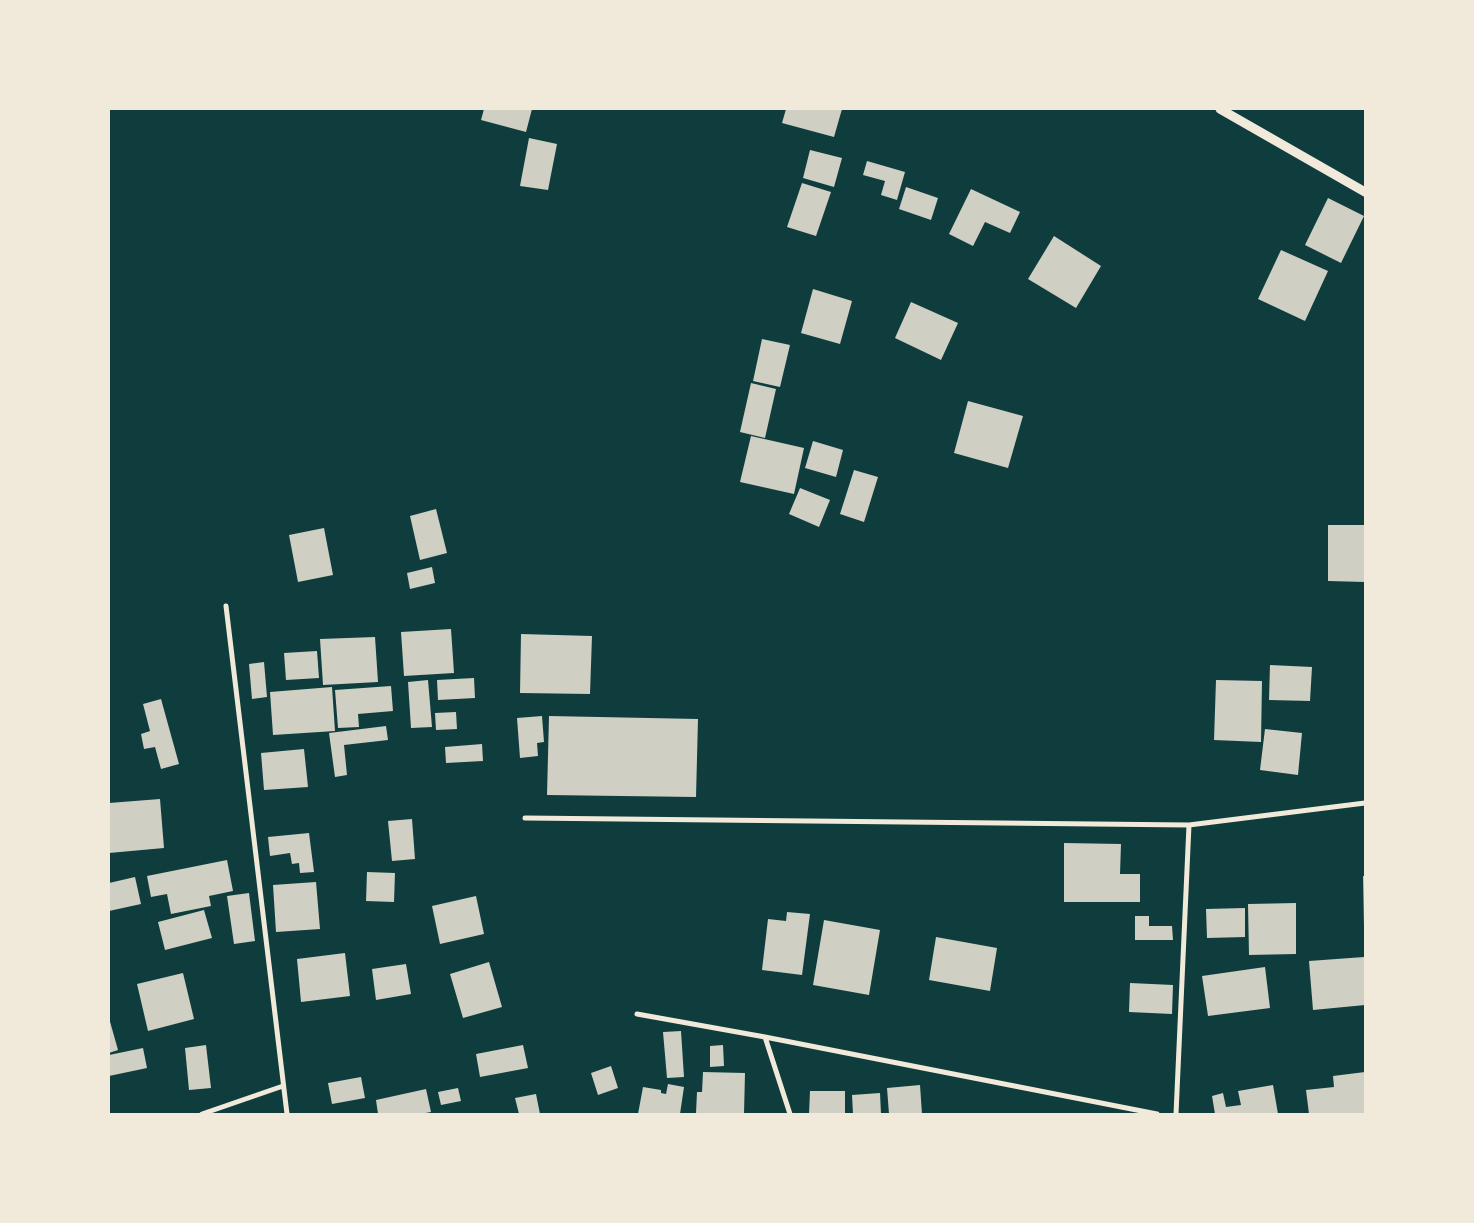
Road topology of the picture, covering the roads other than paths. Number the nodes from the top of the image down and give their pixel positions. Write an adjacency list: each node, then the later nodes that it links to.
1 (1220, 109): 2 (street)
2 (1365, 192)
3 (226, 606): 9 (street)
4 (1365, 803): 6 (street)
5 (525, 818): 6 (street)
6 (1189, 824): 14 (street)
7 (637, 1014): 8 (street)
8 (765, 1037): 12 (street); 13 (street)
9 (283, 1086): 10 (street); 11 (street)
10 (202, 1114)
11 (287, 1114)
12 (790, 1114)
13 (1157, 1114)
14 (1176, 1114)

